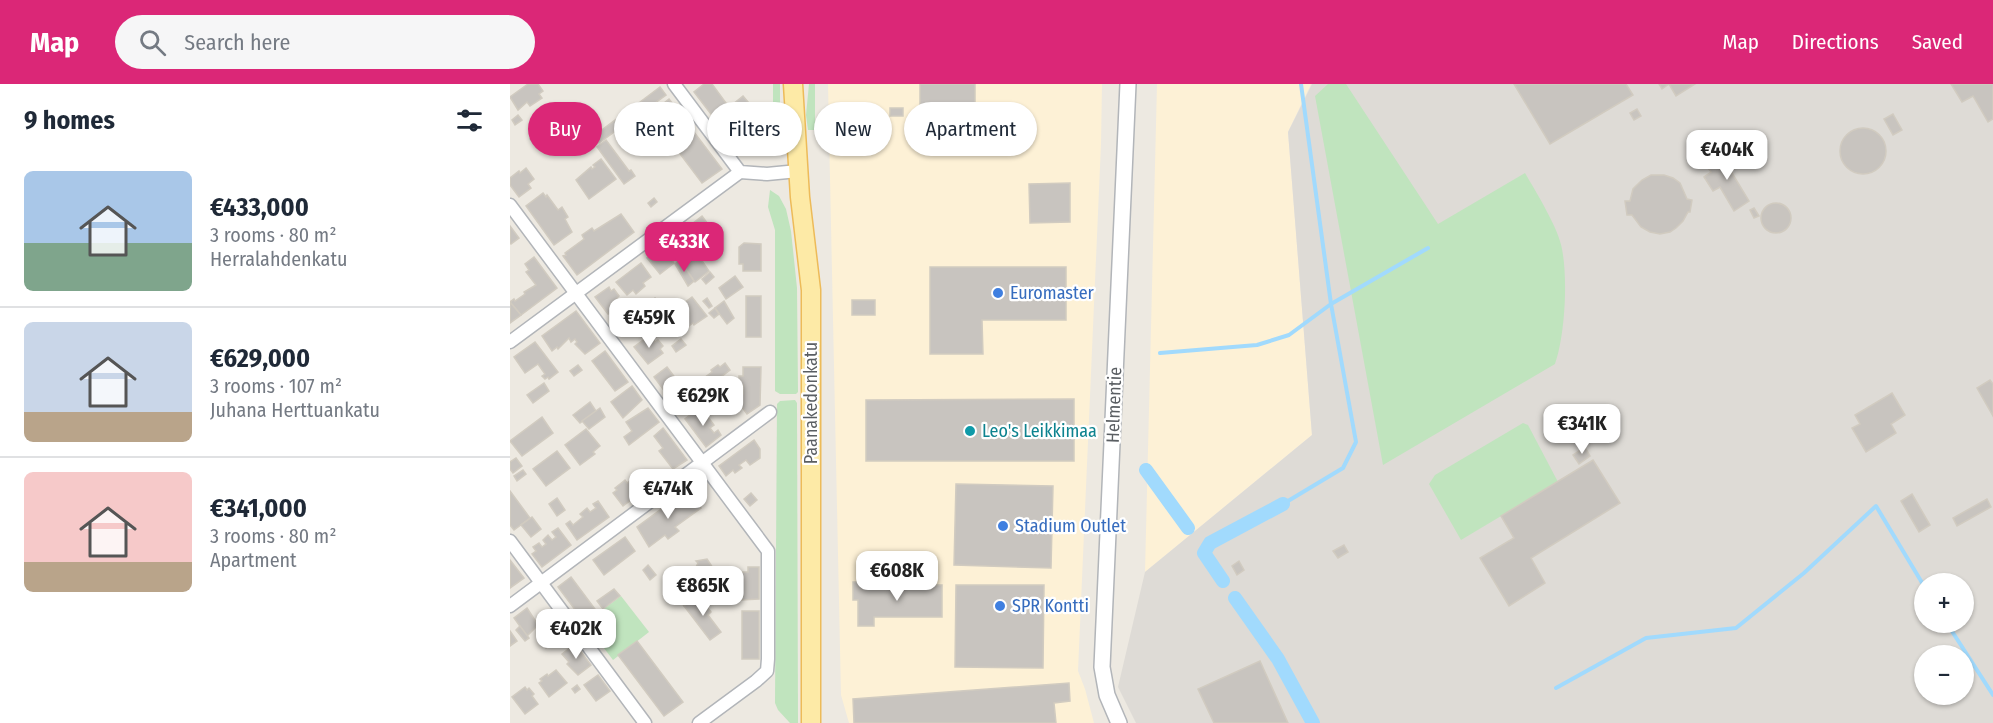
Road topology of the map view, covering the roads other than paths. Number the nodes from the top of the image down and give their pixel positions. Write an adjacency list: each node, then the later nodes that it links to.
1 (674, 84): 5 (street)
2 (793, 84): 4 (main road, Paanakedonkatu)
3 (1128, 84): 17 (street, Helmentie)
4 (798, 171): 5 (street); 16 (main road, Paanakedonkatu)
5 (740, 172): 7 (street)
6 (510, 205): 7 (street)
7 (577, 293): 8 (street); 10 (street)
8 (510, 342)
9 (770, 412): 10 (street)
10 (703, 462): 12 (street); 15 (street)
11 (510, 541): 12 (street)
12 (542, 583): 13 (street); 14 (street)
13 (510, 606)
14 (645, 723)
15 (699, 723)
16 (811, 723)
17 (1119, 723)

